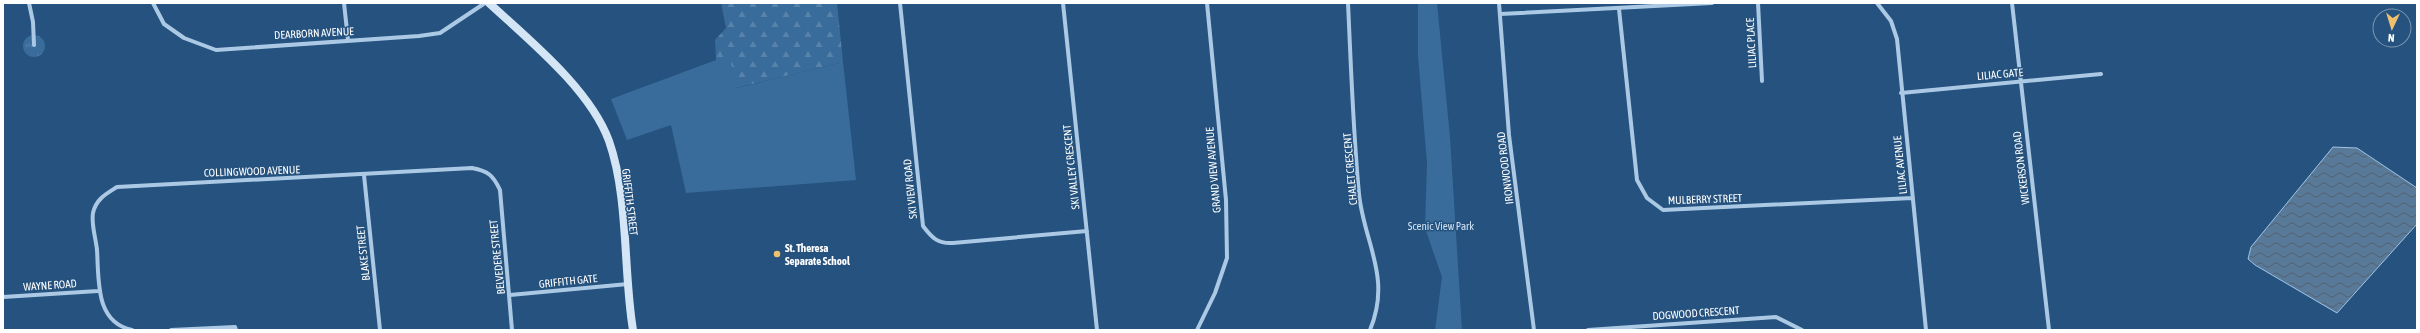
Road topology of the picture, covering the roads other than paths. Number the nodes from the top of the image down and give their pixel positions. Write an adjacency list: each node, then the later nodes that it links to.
1 (29, 3): 18 (street)
2 (153, 3): 17 (street, DEARBORN AVENUE)
3 (344, 3): 17 (street)
4 (485, 3): 17 (street, DEARBORN AVENUE)
5 (489, 3): 27 (street, GRIFFITH STREET)
6 (900, 3): 26 (street, SKI VIEW ROAD)
7 (1063, 3): 26 (street, SKI VALLEY CRESCENT)
8 (1207, 3): 38 (street, GRAND VIEW AVENUE)
9 (1348, 3): 39 (street, CHALET CRESCENT)
10 (1499, 3): 16 (street, IRONWOOD ROAD)
11 (1712, 3): 15 (street)
12 (1758, 3): 20 (street, LILIAC PLACE)
13 (1878, 3): 22 (street, LILIAC AVENUE)
14 (2012, 3): 21 (street, WICKERSON ROAD)
15 (1619, 9): 16 (street); 25 (street, MULBERRY STREET)
16 (1500, 14): 40 (street, IRONWOOD ROAD)
17 (348, 40)
18 (34, 45)
19 (2101, 74): 21 (street, LILIAC GATE)
20 (1762, 81)
21 (2019, 81): 22 (street, LILIAC GATE); 44 (street, WICKERSON ROAD)
22 (1902, 93): 25 (street, LILIAC AVENUE)
23 (364, 175): 24 (street, COLLINGWOOD AVENUE); 28 (street, COLLINGWOOD AVENUE); 34 (street, BLAKE STREET)
24 (496, 182): 29 (street, BELVEDERE STREET)
25 (1912, 198): 43 (street, LILIAC AVENUE)
26 (1087, 231): 37 (street, SKI VALLEY CRESCENT)
27 (628, 284): 29 (street, GRIFFITH GATE); 36 (street, GRIFFITH STREET)
28 (98, 290): 30 (street, WAYNE ROAD); 31 (street, COLLINGWOOD AVENUE)
29 (510, 295): 35 (street, BELVEDERE STREET)
30 (3, 297)
31 (132, 330)
32 (171, 330): 33 (street)
33 (236, 330)
34 (380, 330)
35 (512, 330)
36 (633, 330)
37 (1097, 330)
38 (1197, 330)
39 (1370, 330)
40 (1534, 330)
41 (1588, 330): 42 (street, DOGWOOD CRESCENT)
42 (1802, 330)
43 (1926, 330)
44 (2049, 330)

